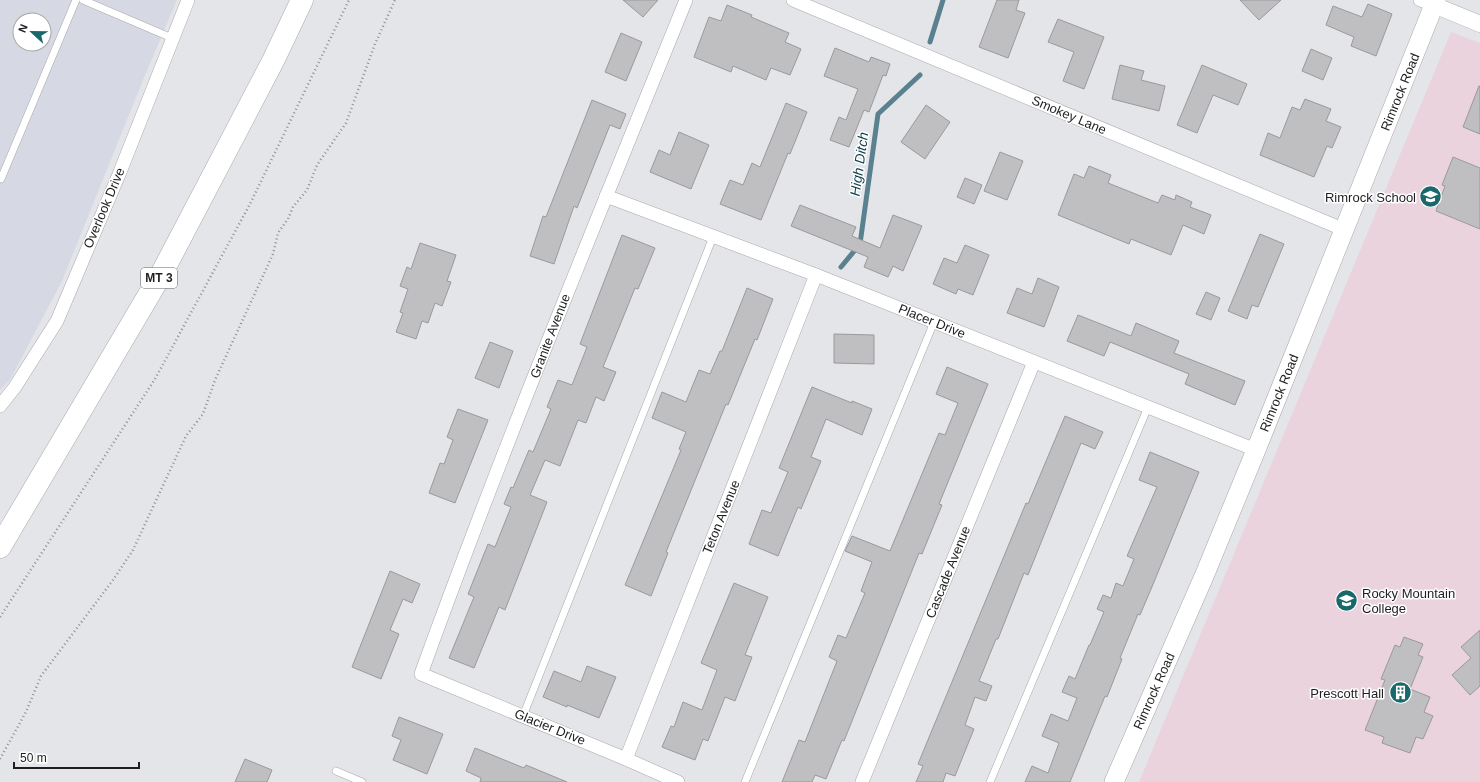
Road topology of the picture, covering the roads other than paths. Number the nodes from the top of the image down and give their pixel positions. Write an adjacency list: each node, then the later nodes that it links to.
1 (76, 0): 10 (lane)
2 (83, 0): 9 (lane)
3 (188, 0): 9 (street, Overlook Drive)
4 (302, 0): 20 (highway, MT 3)
5 (686, 0): 11 (street, Granite Avenue)
6 (793, 0): 12 (street, Smokey Lane)
7 (1430, 2): 8 (street); 12 (main road, Rimrock Road)
8 (1480, 24)
9 (172, 38): 17 (street, Overlook Drive)
10 (1, 179)
11 (606, 196): 13 (street, Placer Drive); 21 (street, Granite Avenue)
12 (1345, 230): 19 (main road, Rimrock Road)
13 (713, 236): 14 (street, Placer Drive); 22 (lane)
14 (816, 275): 15 (street, Placer Drive); 23 (street, Teton Avenue)
15 (934, 322): 16 (street, Placer Drive); 27 (lane)
16 (1034, 362): 18 (street, Placer Drive); 28 (street, Cascade Avenue)
17 (0, 406)
18 (1148, 407): 19 (street, Placer Drive); 29 (lane)
19 (1256, 450): 30 (main road, Rimrock Road)
20 (0, 547)
21 (421, 674): 22 (street, Glacier Drive)
22 (522, 716): 23 (street, Glacier Drive)
23 (626, 759): 26 (street, Glacier Drive)
24 (336, 771): 25 (lane)
25 (362, 782)
26 (678, 782)
27 (745, 782)
28 (862, 782)
29 (990, 782)
30 (1114, 782)

